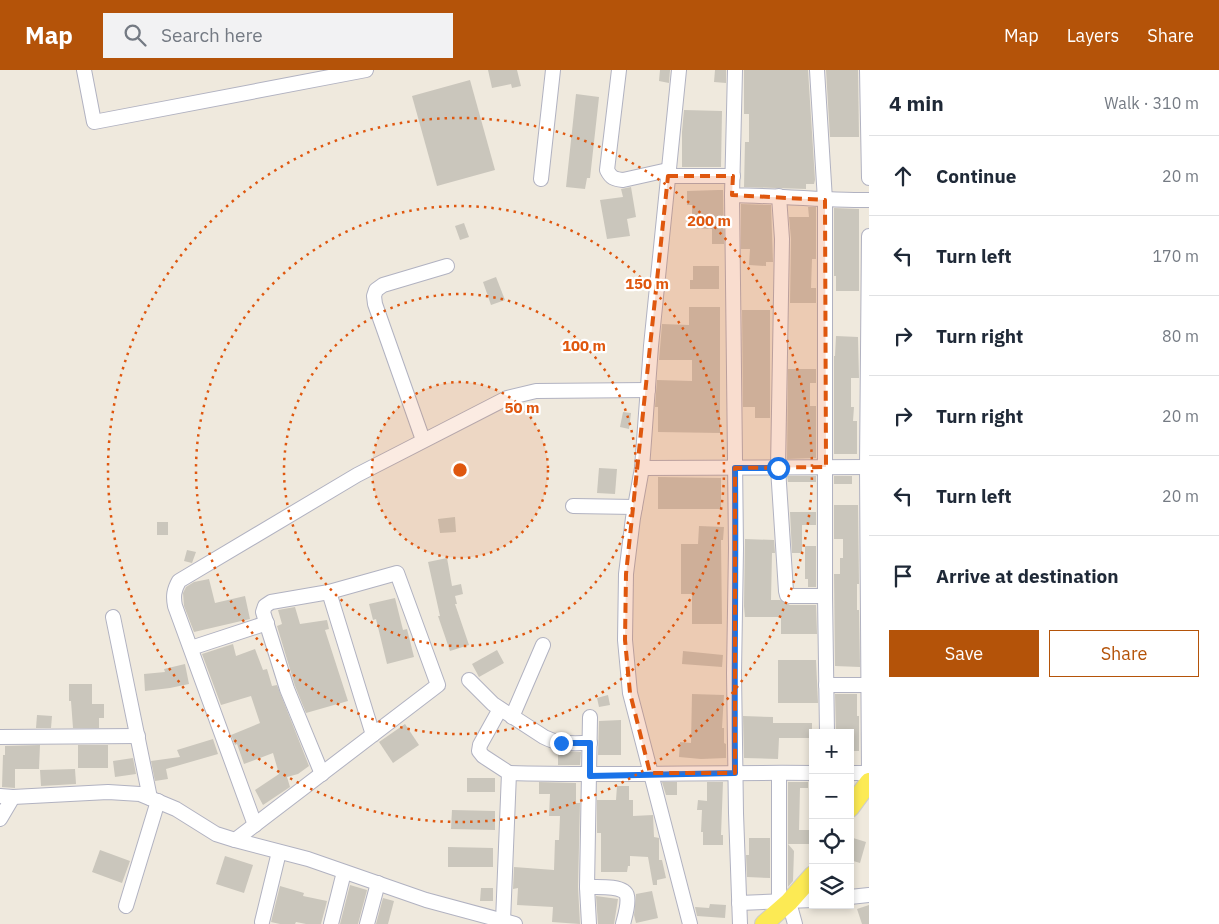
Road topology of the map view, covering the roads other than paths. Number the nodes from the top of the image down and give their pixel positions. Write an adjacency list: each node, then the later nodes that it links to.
1 (84, 70): 2 (street)
2 (366, 70)
3 (553, 70): 12 (street)
4 (619, 70): 9 (street)
5 (678, 70): 9 (street)
6 (735, 70): 10 (street)
7 (818, 70): 15 (street)
8 (867, 70): 11 (street)
9 (668, 172): 10 (street); 19 (street)
10 (733, 176): 13 (street)
11 (869, 178)
12 (541, 179)
13 (732, 194): 14 (street); 24 (street)
14 (778, 196): 15 (street); 25 (street)
15 (825, 200): 16 (street); 21 (street)
16 (869, 200)
17 (869, 236): 22 (street)
18 (447, 266): 20 (street)
19 (648, 390): 20 (street); 23 (street)
20 (423, 440): 33 (street)
21 (826, 467): 22 (street); 25 (street); 29 (street)
22 (868, 467): 36 (street)
23 (642, 468): 24 (street); 27 (street)
24 (735, 468): 25 (street); 47 (street)
25 (778, 468): 29 (street)
26 (573, 506): 27 (street)
27 (635, 507): 46 (street)
28 (330, 592): 31 (street); 41 (street); 41 (street)
29 (825, 596): 35 (street)
30 (114, 617): 42 (street)
31 (267, 623): 33 (street); 52 (street)
32 (543, 645): 38 (street)
33 (190, 648): 59 (street)
34 (469, 680): 37 (street)
35 (826, 684): 36 (street); 40 (street)
36 (868, 685): 51 (street)
37 (500, 709): 38 (street); 45 (street)
38 (512, 717): 44 (street)
39 (590, 718): 44 (street)
40 (827, 729)
41 (373, 735): 52 (street)
42 (138, 736): 43 (street); 56 (street)
43 (0, 737)
44 (590, 743): 53 (street)
45 (509, 773): 53 (street); 73 (street)
46 (650, 773): 47 (street); 53 (street); 78 (street)
47 (735, 773): 48 (street); 70 (street)
48 (779, 773): 49 (street); 69 (street)
49 (809, 773)
50 (854, 773): 51 (street)
51 (869, 773)
52 (322, 774): 59 (street)
53 (590, 776): 65 (street)
54 (869, 782): 57 (main road)
55 (6, 796): 56 (street); 58 (street)
56 (154, 799): 60 (street); 71 (street)
57 (854, 803)
58 (0, 819)
59 (255, 825): 60 (street)
60 (235, 840): 61 (street)
61 (279, 852): 62 (street); 72 (street)
62 (344, 872): 64 (street); 74 (street)
63 (809, 879): 69 (main road)
64 (378, 883): 73 (street); 75 (street)
65 (587, 886): 76 (street); 77 (street)
66 (869, 896): 67 (street)
67 (854, 897)
68 (809, 900): 69 (street)
69 (784, 902): 70 (street); 80 (main road); 81 (street)
70 (739, 903): 79 (street)
71 (126, 906)
72 (262, 922)
73 (509, 922)
74 (331, 924)
75 (368, 924)
76 (589, 924)
77 (623, 924)
78 (690, 924)
79 (740, 924)
80 (764, 924)
81 (795, 924)

